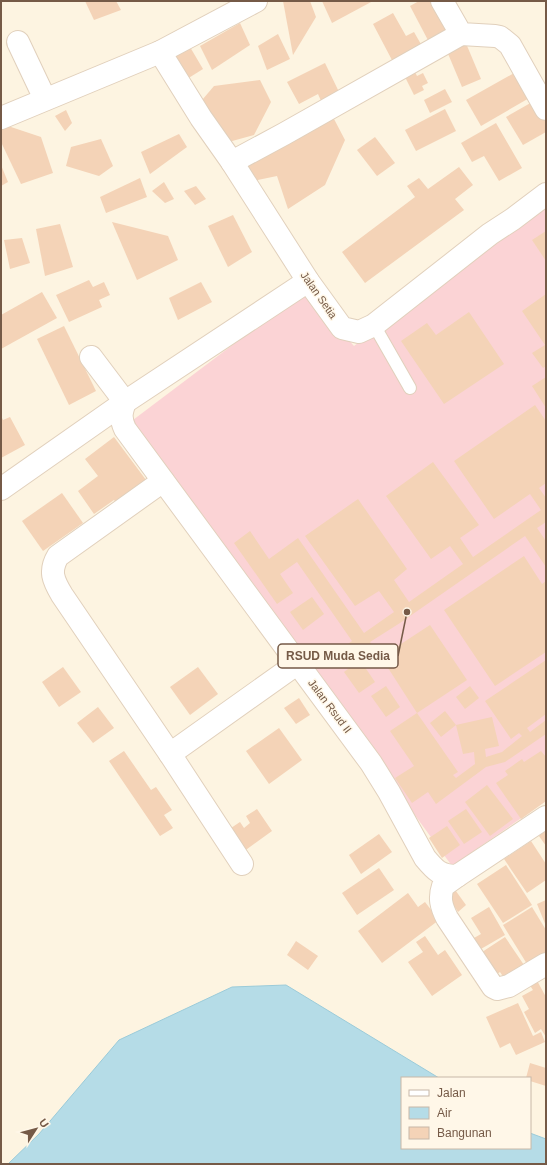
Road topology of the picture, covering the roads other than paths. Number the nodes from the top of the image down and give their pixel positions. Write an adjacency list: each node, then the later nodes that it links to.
1 (256, 1): 5 (street)
2 (442, 1): 3 (street)
3 (461, 34): 7 (street); 9 (street)
4 (18, 42): 6 (street)
5 (160, 52): 6 (street); 9 (street, Jalan Setia)
6 (45, 98): 8 (street)
7 (546, 109)
8 (1, 118)
9 (232, 162): 11 (street, Jalan Setia)
10 (546, 194): 12 (street, Jalan Setia)
11 (308, 281): 12 (street, Jalan Setia); 15 (street)
12 (374, 325): 14 (lane)
13 (91, 358): 15 (street)
14 (410, 388)
15 (125, 402): 16 (street, Jalan Rsud II); 17 (street)
16 (163, 481): 18 (street, Jalan Rsud II); 19 (street)
17 (1, 489)
18 (298, 663): 19 (street); 22 (street, Jalan Rsud II)
19 (170, 754): 21 (street)
20 (546, 817): 22 (street)
21 (242, 864)
22 (457, 876): 23 (street)
23 (546, 964)

